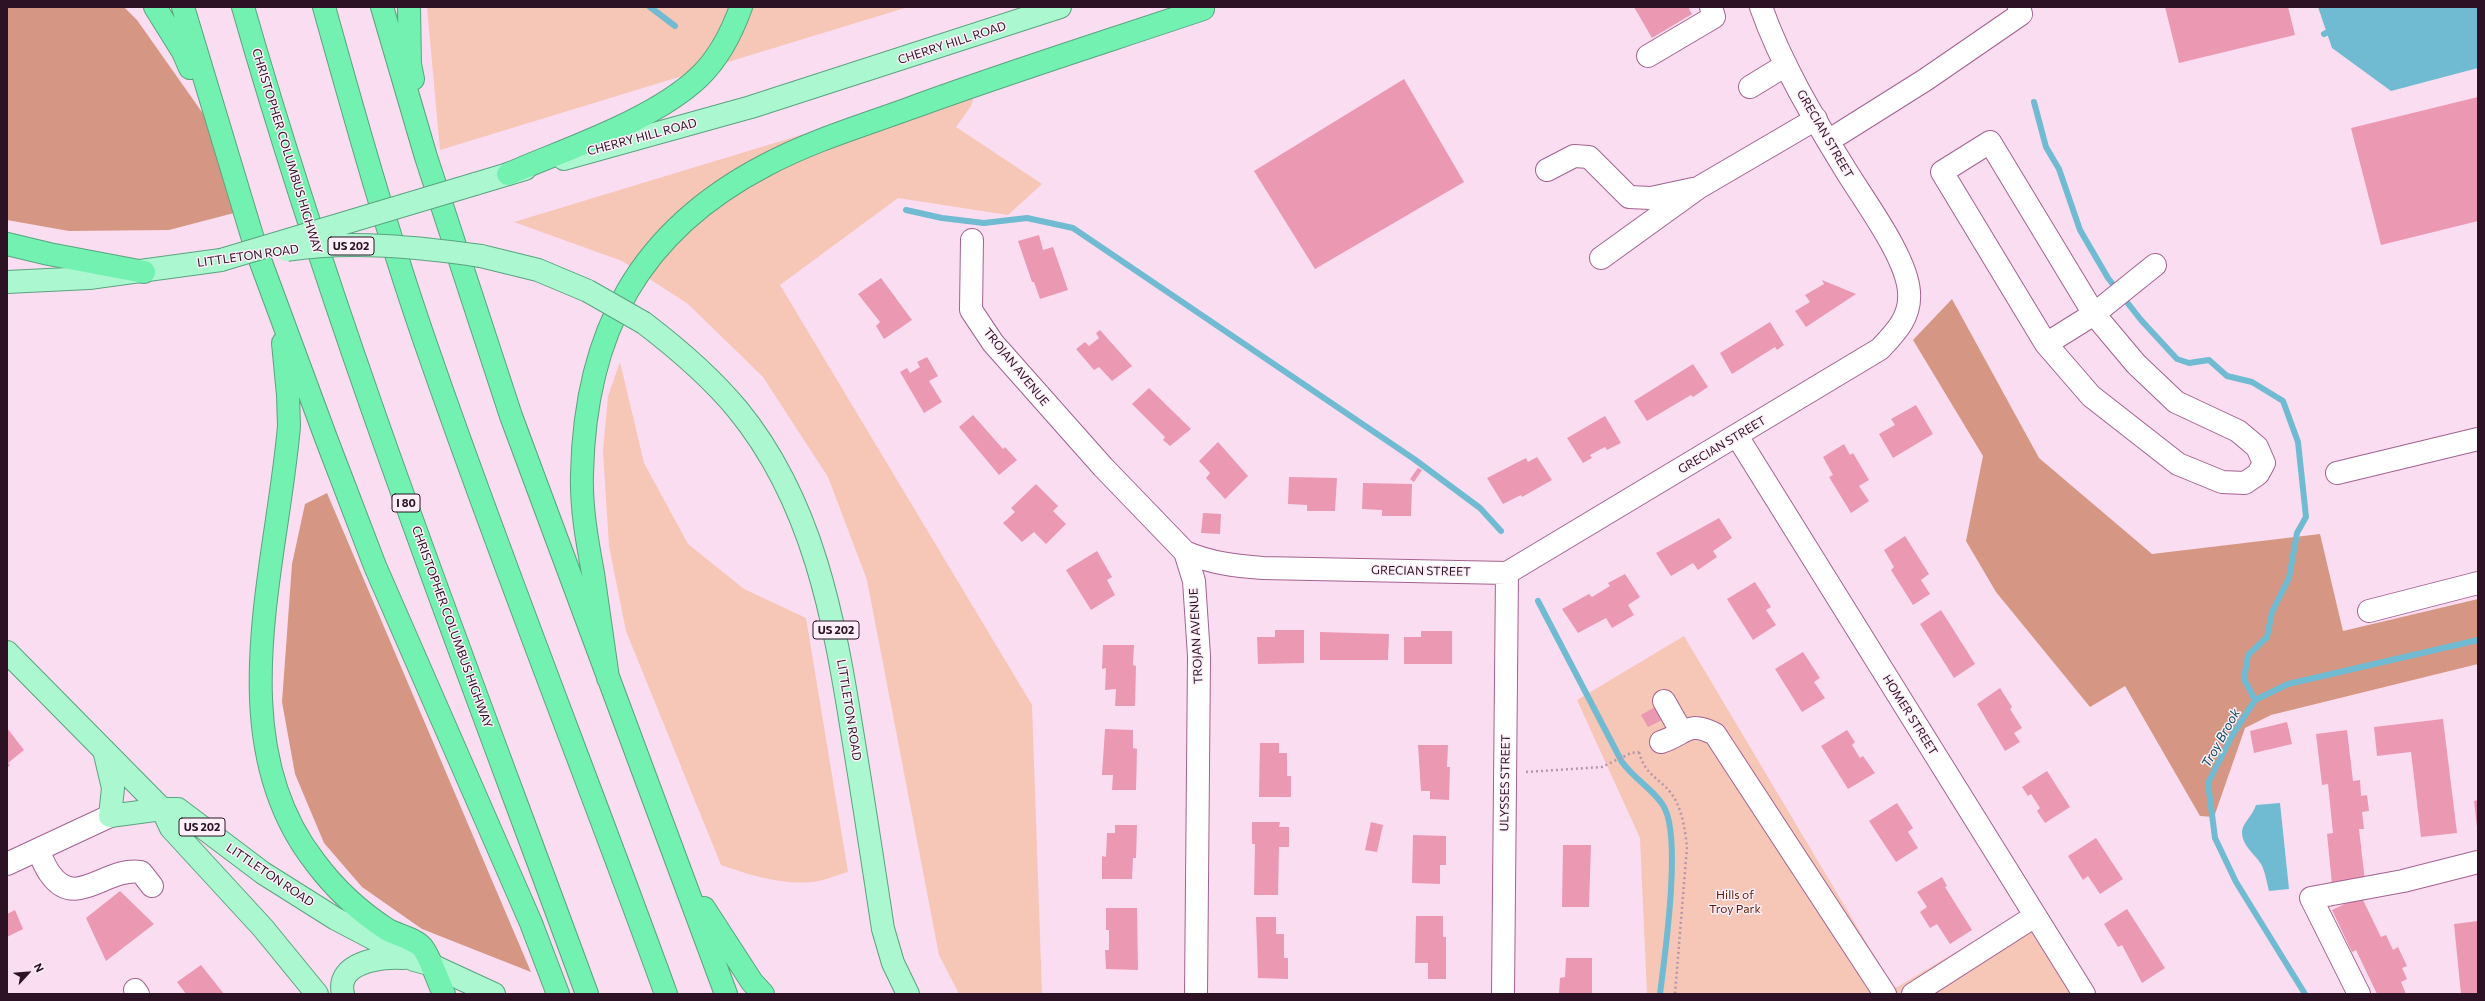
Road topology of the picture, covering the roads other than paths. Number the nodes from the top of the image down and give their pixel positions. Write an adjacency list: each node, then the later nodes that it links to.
1 (155, 7): 18 (highway)
2 (183, 7): 18 (highway)
3 (243, 7): 62 (highway, CHRISTOPHER COLUMBUS HIGHWAY / I 80)
4 (324, 7): 63 (highway)
5 (382, 7): 19 (highway)
6 (409, 7): 19 (highway)
7 (742, 7): 21 (highway)
8 (1060, 7): 21 (main road, CHERRY HILL ROAD)
9 (1711, 7): 13 (street)
10 (1761, 7): 14 (street, GRECIAN STREET)
11 (2019, 7): 17 (street)
12 (1205, 8): 43 (highway)
13 (1648, 56)
14 (1786, 65): 15 (street); 16 (street, GRECIAN STREET)
15 (1750, 87)
16 (1816, 120): 17 (street, GRECIAN STREET); 22 (street)
17 (1828, 141): 35 (street, GRECIAN STREET)
18 (225, 150): 33 (highway)
19 (426, 158): 43 (highway)
20 (1547, 170): 22 (street)
21 (508, 174): 26 (main road, CHERRY HILL ROAD, bridge)
22 (1698, 188): 25 (street)
23 (972, 240): 38 (street, TROJAN AVENUE)
24 (7, 244): 28 (highway)
25 (1601, 258)
26 (221, 260): 28 (main road, LITTLETON ROAD / US 202); 66 (main road, LITTLETON ROAD / US 202, bridge)
27 (2155, 265): 32 (street)
28 (144, 272): 29 (main road, LITTLETON ROAD / US 202)
29 (89, 278): 30 (main road, LITTLETON ROAD / US 202); 31 (main road)
30 (7, 282)
31 (7, 291)
32 (2102, 307): 34 (street); 34 (street); 34 (street)
33 (280, 312): 56 (highway); 61 (highway)
34 (2046, 344)
35 (1737, 436): 39 (street, GRECIAN STREET); 55 (street, HOMER STREET)
36 (2478, 439): 37 (street)
37 (2337, 473)
38 (1185, 552): 39 (street, GRECIAN STREET); 67 (street, TROJAN AVENUE)
39 (1507, 573): 68 (street, ULYSSES STREET)
40 (2478, 583): 41 (street)
41 (2369, 611)
42 (10, 656): 47 (main road)
43 (608, 678): 53 (highway)
44 (1664, 701): 45 (street)
45 (1681, 731): 46 (street); 69 (street)
46 (1661, 742)
47 (104, 750): 48 (main road); 49 (main road)
48 (162, 809): 49 (main road, LITTLETON ROAD); 56 (main road, LITTLETON ROAD / US 202); 57 (main road)
49 (110, 816): 50 (street)
50 (38, 850): 52 (street); 54 (street)
51 (2478, 862): 72 (street)
52 (7, 864)
53 (682, 874): 64 (highway); 65 (highway)
54 (152, 886)
55 (2035, 916): 70 (street); 71 (street, HOMER STREET)
56 (422, 962): 58 (main road); 59 (highway); 60 (main road, LITTLETON ROAD / US 202)
57 (317, 994)
58 (343, 994)
59 (444, 994)
60 (494, 994)
61 (558, 994)
62 (587, 994)
63 (666, 994)
64 (726, 994)
65 (763, 994)
66 (908, 994)
67 (1196, 994)
68 (1503, 994)
69 (1885, 994)
70 (1913, 994)
71 (2084, 994)
72 (2359, 994)

